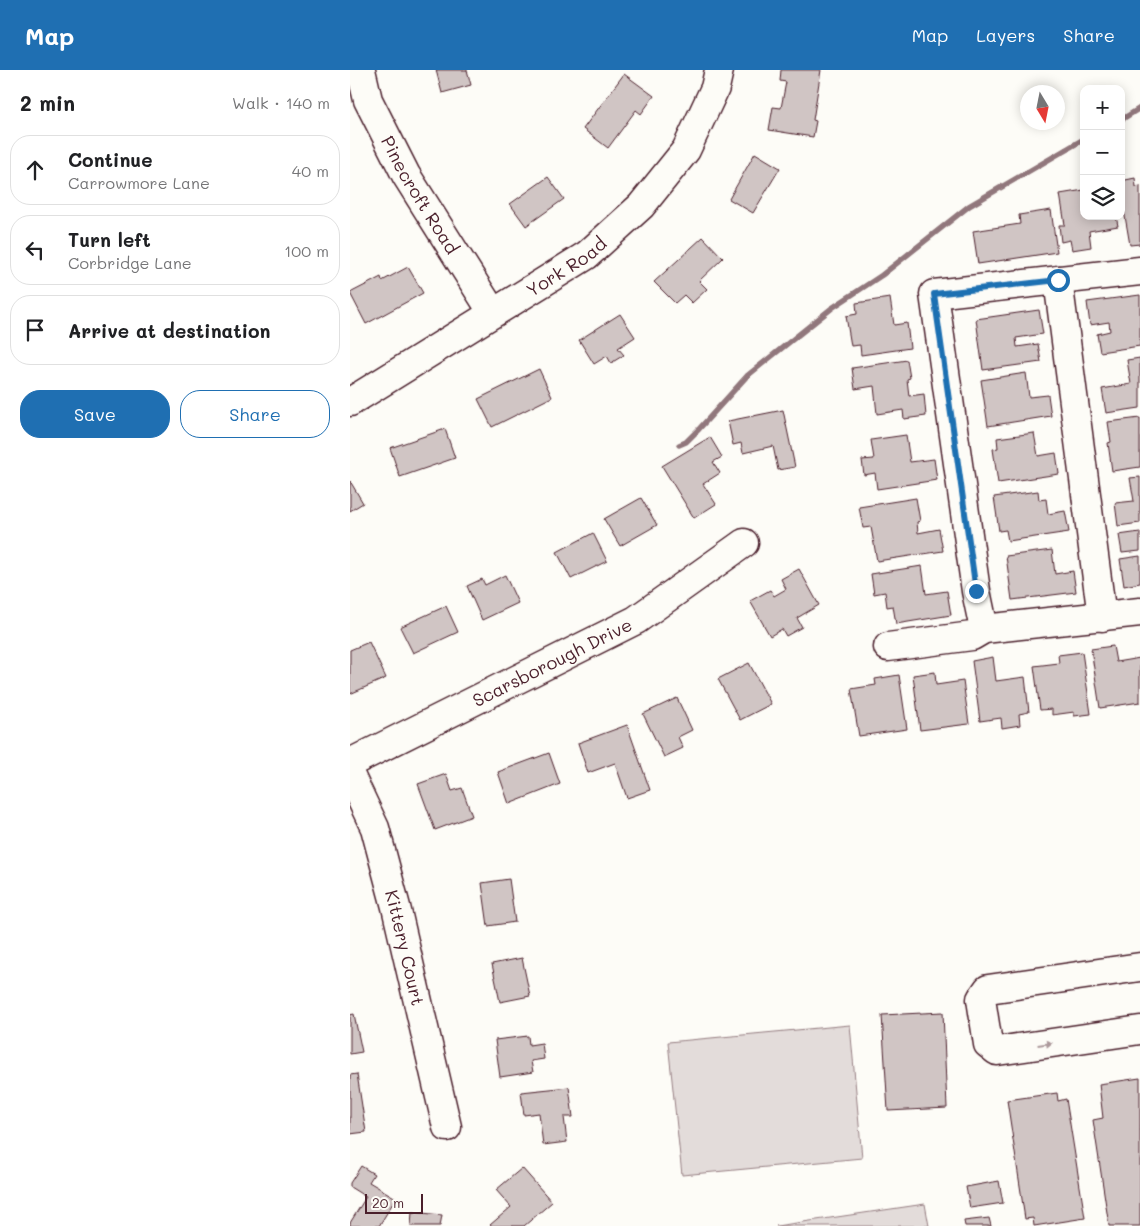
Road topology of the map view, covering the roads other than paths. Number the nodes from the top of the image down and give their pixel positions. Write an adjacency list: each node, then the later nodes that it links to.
1 (361, 70): 5 (street, Pinecroft Road)
2 (719, 70): 5 (street, York Road)
3 (1140, 271): 4 (street)
4 (1058, 280): 9 (street); 10 (street)
5 (493, 314): 6 (street, York Road)
6 (350, 402)
7 (744, 543): 12 (street, Scarsborough Drive)
8 (1140, 612): 9 (street)
9 (1102, 616): 10 (street)
10 (984, 629): 11 (street)
11 (888, 647)
12 (350, 763)
13 (350, 774): 16 (street, Kittery Court)
14 (1140, 967): 15 (street, one-way to 15)
15 (1140, 1030)
16 (447, 1127)

